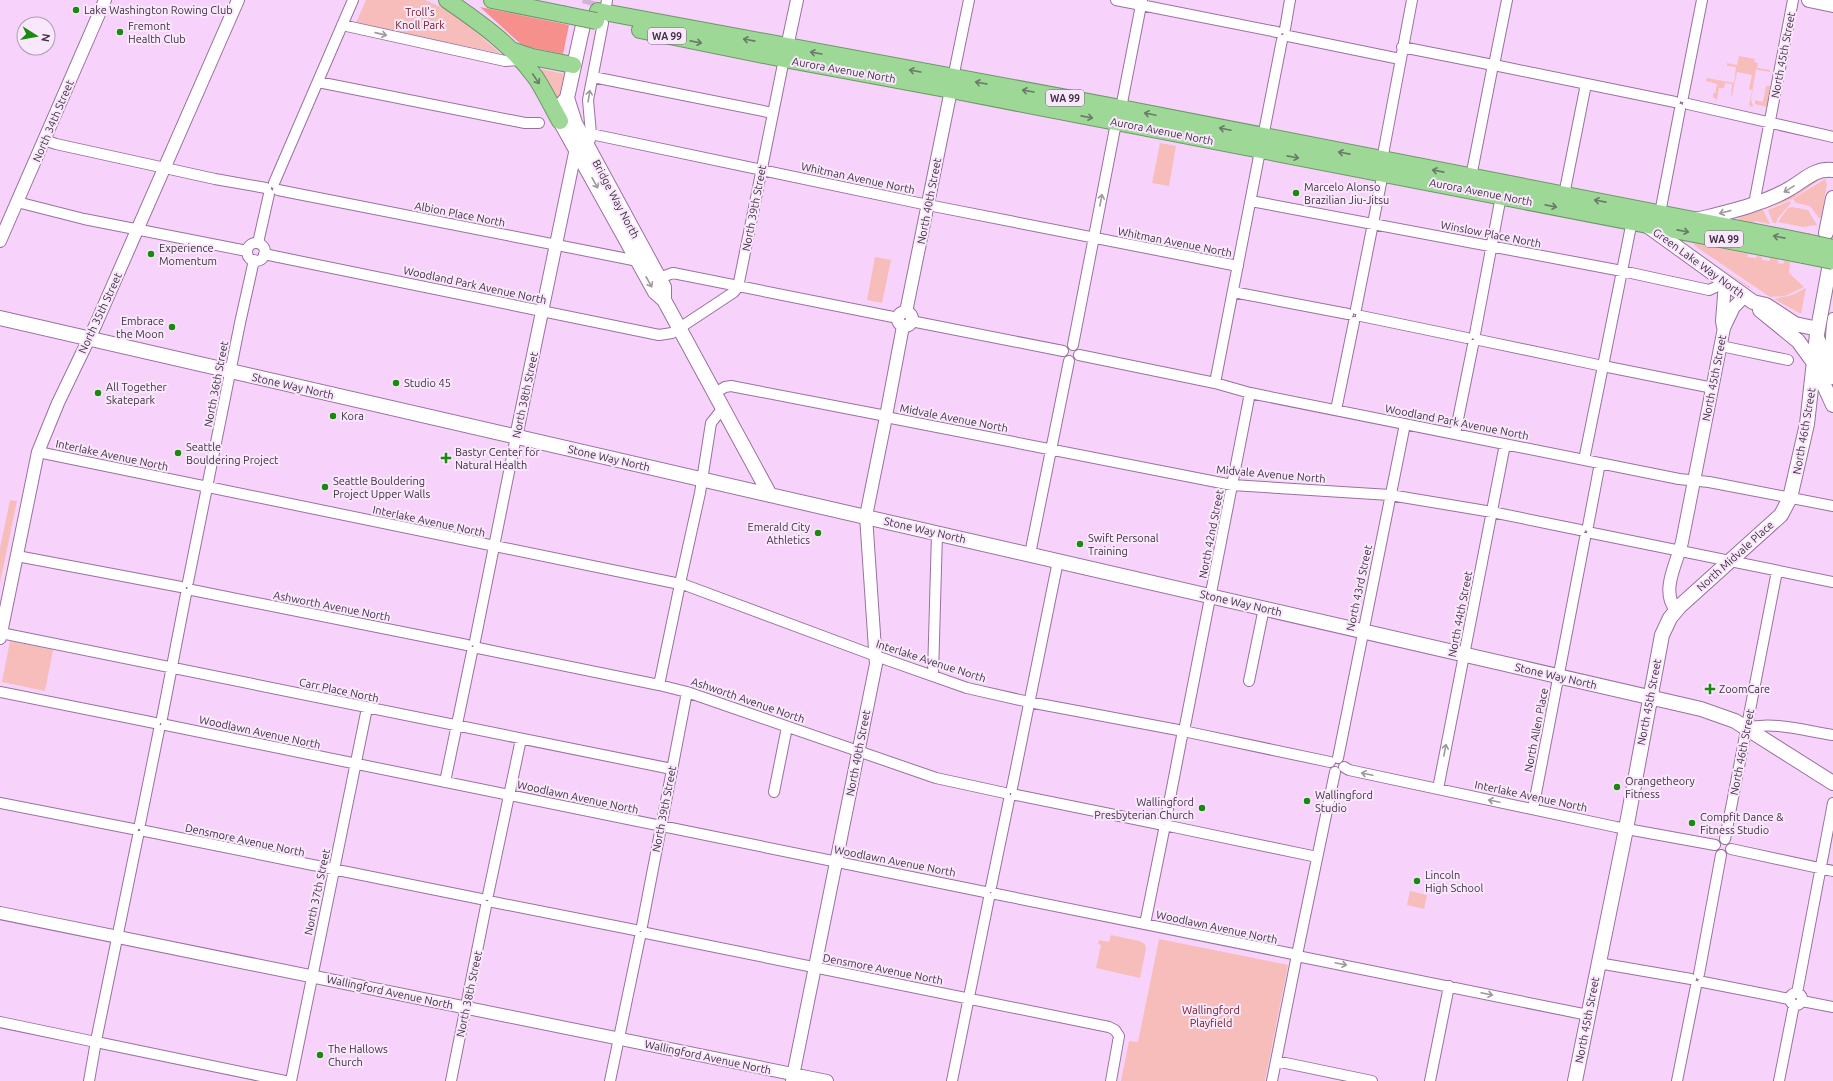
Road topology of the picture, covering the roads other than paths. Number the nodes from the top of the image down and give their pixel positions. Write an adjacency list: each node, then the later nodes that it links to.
1 (105, 0): 40 (street, North 34th Street)
2 (238, 0): 44 (street, North 35th Street)
3 (353, 0): 20 (street)
4 (447, 0): 24 (highway)
5 (492, 0): 18 (highway, Aurora Avenue North / WA 99)
6 (543, 0): 18 (highway, Aurora Avenue North / WA 99)
7 (797, 0): 23 (street, North 39th Street)
8 (969, 0): 30 (street, North 40th Street)
9 (1116, 0): 16 (street)
10 (1290, 0): 21 (street)
11 (1412, 0): 22 (street)
12 (1506, 0): 27 (street)
13 (1702, 0): 33 (street)
14 (1793, 0): 38 (street, North 45th Street)
15 (1809, 0): 17 (main road)
16 (1142, 3): 21 (street); 35 (street)
17 (1833, 5)
18 (563, 9): 19 (highway, Aurora Avenue North / WA 99, bridge)
19 (599, 15): 23 (highway, Aurora Avenue North / WA 99); 26 (main road); 28 (street, North 38th Street)
20 (342, 25): 24 (street, one-way to 24); 29 (street)
21 (1283, 35): 25 (street); 42 (street)
22 (1402, 47): 25 (street); 27 (street)
23 (786, 53): 30 (highway, Aurora Avenue North / WA 99); 34 (street, North 39th Street)
24 (516, 55): 26 (highway); 36 (highway, one-way to 36)
25 (1400, 59): 43 (street)
26 (573, 65): 32 (main road)
27 (1494, 65): 31 (street); 47 (street)
28 (593, 77): 34 (street); 41 (street, North 38th Street, one-way to 28)
29 (318, 82): 37 (street); 48 (street)
30 (952, 84): 35 (highway, Aurora Avenue North / WA 99); 55 (street, North 40th Street)
31 (1586, 84): 33 (street); 49 (street)
32 (567, 98): 36 (main road); 41 (main road, Bridge Way North)
33 (1681, 103): 38 (street); 56 (street)
34 (773, 113): 45 (street, North 39th Street)
35 (1119, 115): 42 (highway, Aurora Avenue North / WA 99); 61 (street, one-way to 35)
36 (560, 121): 41 (main road, Bridge Way North)
37 (539, 123)
38 (1770, 123): 39 (street); 54 (street, North 45th Street)
39 (1833, 137)
40 (44, 140): 44 (street, Albion Place North); 53 (street, North 34th Street)
41 (585, 143): 45 (street, Whitman Avenue North); 65 (street, North 38th Street); 71 (main road, Bridge Way North, one-way to 71); 75 (main road, Bridge Way North)
42 (1261, 144): 43 (highway, Aurora Avenue North / WA 99); 52 (street)
43 (1382, 167): 47 (highway, Aurora Avenue North / WA 99, one-way to 43); 50 (highway, Aurora Avenue North / WA 99); 58 (street)
44 (164, 168): 48 (street, Albion Place North); 60 (street, North 35th Street)
45 (762, 170): 55 (street, Whitman Avenue North); 77 (street, North 39th Street)
46 (1833, 170): 54 (main road, one-way to 54)
47 (1471, 177): 49 (highway, Aurora Avenue North / WA 99)
48 (272, 189): 64 (street); 65 (street, Albion Place North)
49 (1564, 195): 56 (highway, Aurora Avenue North / WA 99, one-way to 49)
50 (1501, 196): 59 (highway, Aurora Avenue North / WA 99, one-way to 59); 66 (street)
51 (1833, 198): 63 (main road)
52 (1251, 200): 58 (street, Winslow Place North); 72 (street)
53 (17, 202): 60 (street); 62 (street, North 34th Street)
54 (1754, 204): 57 (main road, one-way to 57)
55 (928, 205): 61 (street, Whitman Avenue North); 85 (street, North 40th Street)
56 (1660, 213): 57 (highway, Aurora Avenue North / WA 99)
57 (1696, 220): 67 (highway, Aurora Avenue North / WA 99, one-way to 57)
58 (1373, 223): 66 (street, Winslow Place North); 82 (street)
59 (1638, 223): 67 (highway, Aurora Avenue North / WA 99, one-way to 67); 74 (street); 76 (main road, Green Lake Way North)
60 (138, 229): 68 (street); 89 (street, North 35th Street)
61 (1094, 238): 72 (street, Whitman Avenue North); 91 (street)
62 (0, 241)
63 (1830, 241): 67 (highway, Aurora Avenue North / WA 99, bridge)
64 (258, 243): 68 (street); 69 (street)
65 (556, 245): 71 (street, Albion Place North); 81 (street, North 38th Street)
66 (1491, 247): 74 (street, Winslow Place North); 90 (street)
67 (1804, 249): 73 (highway, Aurora Avenue North / WA 99, bridge)
68 (247, 250): 70 (street)
69 (264, 254): 70 (street); 81 (street, Woodland Park Avenue North)
70 (254, 260): 100 (street, North 36th Street)
71 (638, 261): 80 (main road, Bridge Way North, one-way to 80)
72 (1238, 266): 78 (street)
73 (1827, 266): 88 (main road, North 46th Street)
74 (1622, 271): 76 (street, Winslow Place North); 99 (street)
75 (659, 278): 77 (street); 80 (main road, Bridge Way North)
76 (1725, 283): 79 (main road, Green Lake Way North); 87 (street, North 45th Street)
77 (738, 287): 85 (street); 86 (street)
78 (1233, 292): 82 (street); 102 (street)
79 (1749, 299): 87 (street, North 45th Street); 88 (main road, Green Lake Way North); 98 (main road, Green Lake Way North)
80 (664, 300): 86 (main road, Bridge Way North)
81 (542, 311): 86 (street, Woodland Park Avenue North); 112 (street, North 38th Street)
82 (1355, 315): 90 (street); 108 (street)
83 (0, 318): 89 (main road, Stone Way North)
84 (1833, 318): 92 (street)
85 (905, 319): 94 (street); 109 (street, North 40th Street)
86 (679, 328): 104 (main road, Bridge Way North)
87 (1724, 328): 93 (street, North 45th Street)
88 (1814, 330): 98 (main road, North 46th Street); 101 (main road)
89 (89, 339): 100 (main road, Stone Way North); 115 (street, North 35th Street)
90 (1473, 339): 99 (street); 111 (street)
91 (1072, 344): 94 (street); 95 (street)
92 (1833, 345): 101 (street)
93 (1721, 346): 96 (street); 103 (street, North 45th Street)
94 (1063, 351): 97 (street)
95 (1079, 355): 97 (street); 102 (street, Woodland Park Avenue North)
96 (1788, 360)
97 (1069, 361): 114 (street)
98 (1814, 363): 106 (main road, Green Lake Way North); 124 (main road, North 46th Street)
99 (1603, 366): 103 (street); 116 (street)
100 (231, 372): 112 (main road, Stone Way North); 121 (street, North 36th Street)
101 (1831, 374)
102 (1215, 383): 105 (street, Woodland Park Avenue North)
103 (1713, 388): 119 (street, North 45th Street)
104 (715, 393): 107 (main road, Bridge Way North); 109 (street, Midvale Avenue North)
105 (1250, 393): 108 (street, Woodland Park Avenue North); 120 (street, North 42nd Street)
106 (1833, 405)
107 (723, 408): 118 (street); 123 (main road, Bridge Way North)
108 (1336, 410): 110 (street, Woodland Park Avenue North)
109 (886, 416): 114 (street, Midvale Avenue North); 127 (street, North 40th Street)
110 (1405, 424): 111 (street, Woodland Park Avenue North); 122 (street, North 43rd Street)
111 (1455, 434): 113 (street, Woodland Park Avenue North)
112 (516, 437): 118 (main road, Stone Way North); 130 (street, North 38th Street)
113 (1505, 444): 116 (street, Woodland Park Avenue North); 126 (street, North 44th Street)
114 (1052, 449): 120 (street, Midvale Avenue North); 132 (street)
115 (38, 452): 121 (street, Interlake Avenue North); 133 (street, North 35th Street)
116 (1584, 460): 117 (street, Woodland Park Avenue North)
117 (1600, 463): 119 (street, Woodland Park Avenue North); 128 (street, North Allen Place)
118 (702, 480): 123 (main road, Stone Way North); 138 (street)
119 (1694, 480): 124 (street, Woodland Park Avenue North); 131 (street, North 45th Street)
120 (1232, 485): 122 (street, Midvale Avenue North); 140 (street, North 42nd Street)
121 (207, 487): 130 (street, Interlake Avenue North); 139 (street, North 36th Street)
122 (1390, 494): 126 (street, Midvale Avenue North); 143 (street, North 43rd Street)
123 (770, 495): 127 (main road, Stone Way North)
124 (1790, 498): 125 (street, Woodland Park Avenue North); 135 (main road, North Midvale Place)
125 (1833, 506)
126 (1492, 512): 128 (street, Midvale Avenue North); 146 (street, North 44th Street)
127 (866, 516): 129 (main road, Stone Way North); 147 (street, North 40th Street)
128 (1586, 532): 131 (street, Midvale Avenue North); 150 (street, North Allen Place)
129 (937, 533): 132 (main road, Stone Way North); 149 (street)
130 (494, 546): 138 (street, Interlake Avenue North); 145 (street, North 38th Street)
131 (1680, 551): 135 (street, Midvale Avenue North); 142 (street, North 45th Street)
132 (1030, 554): 134 (main road, Stone Way North)
133 (16, 556): 139 (street, Ashworth Avenue North); 144 (street, North 35th Street)
134 (1058, 561): 140 (main road, Stone Way North); 156 (street)
135 (1730, 562): 136 (street, Midvale Avenue North); 142 (main road, North Midvale Place)
136 (1777, 571): 137 (street, Midvale Avenue North); 161 (street, North 46th Street)
137 (1833, 582)
138 (680, 584): 147 (street, Interlake Avenue North); 152 (street)
139 (187, 588): 145 (street, Ashworth Avenue North); 148 (street, North 36th Street)
140 (1211, 596): 141 (main road, Stone Way North); 162 (street, North 42nd Street)
141 (1264, 608): 143 (main road, Stone Way North); 151 (street)
142 (1676, 610): 155 (main road, North 45th Street)
143 (1363, 631): 146 (main road, Stone Way North); 166 (street, North 43rd Street)
144 (1, 636): 148 (street, Carr Place North)
145 (473, 646): 152 (street, Ashworth Avenue North); 159 (street, North 38th Street)
146 (1465, 655): 150 (main road, Stone Way North); 172 (street, North 44th Street, one-way to 146)
147 (876, 656): 149 (street, Interlake Avenue North); 165 (street, North 40th Street)
148 (171, 668): 157 (street, Carr Place North); 158 (street, North 36th Street)
149 (933, 675): 156 (street, Interlake Avenue North)
150 (1558, 676): 155 (main road, Stone Way North); 178 (street, North Allen Place)
151 (1249, 681)
152 (660, 684): 154 (street, Ashworth Avenue North)
153 (0, 692): 158 (street, Woodlawn Avenue North)
154 (687, 692): 160 (street, Ashworth Avenue North); 168 (street, North 39th Street)
155 (1650, 697): 161 (main road, Stone Way North); 181 (main road, North 45th Street)
156 (1029, 702): 162 (street, Interlake Avenue North); 174 (street)
157 (367, 708): 159 (street, Carr Place North); 167 (street, North 37th Street)
158 (160, 724): 167 (street, Woodlawn Avenue North); 182 (street, North 36th Street)
159 (457, 726): 164 (street, Carr Place North); 170 (street, North 38th Street)
160 (787, 727): 165 (street, Ashworth Avenue North); 173 (street)
161 (1746, 728): 163 (street); 171 (main road, Stone Way North); 183 (street, North 46th Street)
162 (1183, 731): 166 (street, Interlake Avenue North); 179 (street, North 42nd Street)
163 (1833, 735)
164 (521, 738): 168 (street, Carr Place North); 175 (street, North 38th Street)
165 (859, 751): 174 (street, Ashworth Avenue North); 188 (street, North 40th Street)
166 (1334, 760): 169 (street)
167 (355, 764): 170 (street, Woodlawn Avenue North); 190 (street, North 37th Street)
168 (672, 769): 180 (street, North 39th Street)
169 (1339, 770): 172 (street, Interlake Avenue North, one-way to 169); 187 (street)
170 (445, 782): 175 (street, Woodlawn Avenue North)
171 (1833, 783)
172 (1438, 789): 178 (street, Interlake Avenue North, one-way to 172)
173 (774, 792)
174 (1011, 794): 179 (street, Ashworth Avenue North); 192 (street)
175 (509, 795): 180 (street, Woodlawn Avenue North); 193 (street, North 38th Street)
176 (0, 803): 182 (street, Densmore Avenue North)
177 (1833, 803): 189 (street)
178 (1533, 809): 181 (street, Interlake Avenue North)
179 (1164, 825): 187 (street, Ashworth Avenue North); 195 (street, North 42nd Street)
180 (661, 826): 188 (street, Woodlawn Avenue North); 196 (street, North 39th Street)
181 (1626, 828): 184 (street, Interlake Avenue North); 199 (main road, North 45th Street)
182 (139, 830): 190 (street, Densmore Avenue North); 197 (street, North 36th Street)
183 (1725, 839): 184 (street); 185 (street)
184 (1714, 846): 186 (street)
185 (1731, 849): 186 (street); 189 (street)
186 (1721, 855): 202 (street)
187 (1317, 857): 198 (street)
188 (836, 862): 192 (street, Woodlawn Avenue North); 200 (street, North 40th Street)
189 (1820, 868): 191 (street); 205 (street)
190 (334, 870): 193 (street, Densmore Avenue North); 201 (street, North 37th Street)
191 (1833, 871)
192 (990, 893): 195 (street, Woodlawn Avenue North); 204 (street)
193 (487, 900): 196 (street, Densmore Avenue North); 207 (street, North 38th Street)
194 (0, 913): 197 (street, Wallingford Avenue North)
195 (1144, 924): 198 (street, Woodlawn Avenue North)
196 (641, 932): 200 (street, Densmore Avenue North); 210 (street, North 39th Street)
197 (118, 937): 201 (street, Wallingford Avenue North); 211 (street, North 36th Street)
198 (1297, 955): 203 (street, Woodlawn Avenue North, one-way to 203); 212 (street)
199 (1598, 963): 202 (street); 208 (main road, North 45th Street)
200 (815, 968): 204 (street, Densmore Avenue North); 213 (street, North 40th Street)
201 (312, 976): 207 (street, Wallingford Avenue North); 216 (street, North 37th Street)
202 (1697, 980): 205 (street); 226 (street)
203 (1449, 986): 208 (street, Woodlawn Avenue North, one-way to 208); 224 (street)
204 (969, 998): 220 (street); 221 (street, Densmore Avenue North)
205 (1796, 999): 206 (street); 227 (street)
206 (1833, 1007)
207 (466, 1008): 210 (street, Wallingford Avenue North); 217 (street, North 38th Street)
208 (1588, 1015): 225 (main road, North 45th Street)
209 (0, 1022): 211 (street)
210 (618, 1038): 213 (street, Wallingford Avenue North); 218 (street, North 39th Street)
211 (96, 1042): 214 (street, North 36th Street); 215 (street)
212 (1276, 1061): 222 (street); 223 (street)
213 (793, 1078): 219 (street, Wallingford Avenue North)
214 (89, 1081)
215 (285, 1081)
216 (291, 1081)
217 (451, 1081)
218 (610, 1081)
219 (827, 1081)
220 (952, 1081)
221 (1111, 1081)
222 (1272, 1081)
223 (1372, 1081)
224 (1430, 1081)
225 (1575, 1081)
226 (1677, 1081)
227 (1779, 1081)

